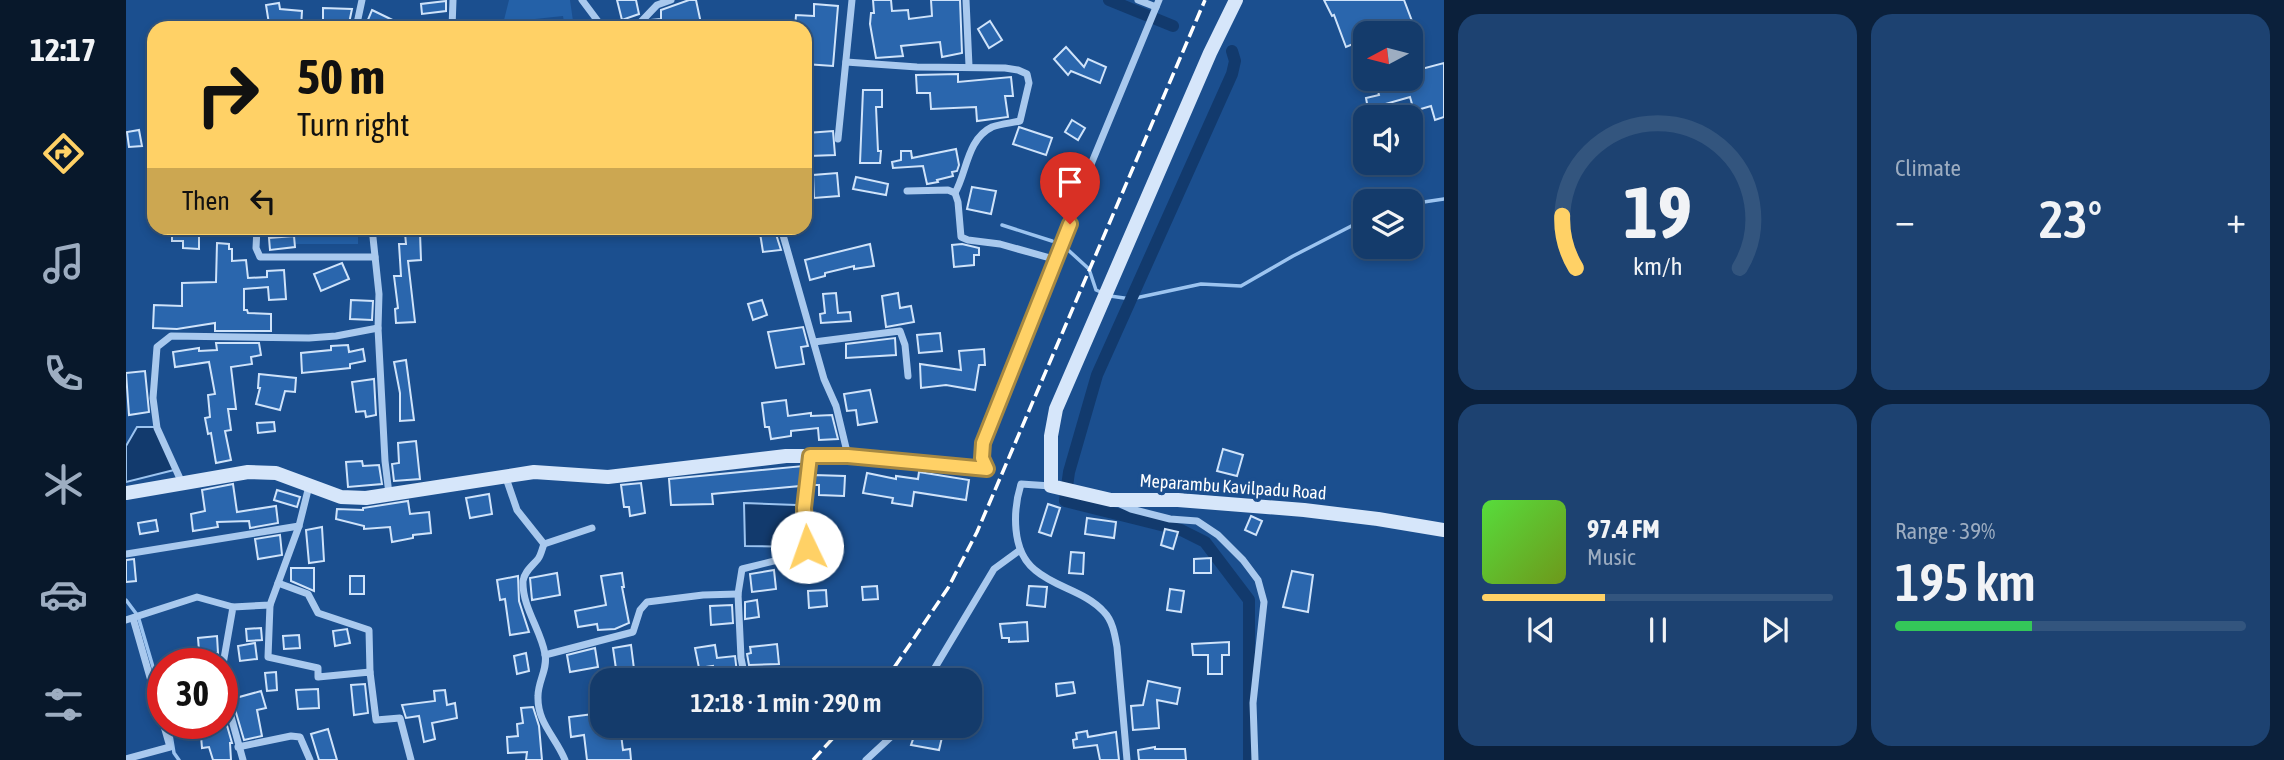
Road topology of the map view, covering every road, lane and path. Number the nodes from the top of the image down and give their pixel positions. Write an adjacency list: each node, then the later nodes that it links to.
1 (362, 0): 10 (street)
2 (453, 0): 11 (street)
3 (582, 0): 12 (street)
4 (671, 0): 13 (street)
5 (852, 0): 14 (street)
6 (966, 0): 15 (street)
7 (1138, 0): 9 (street)
8 (1236, 0): 33 (main road)
9 (1157, 4): 23 (street)
10 (358, 21)
11 (452, 21)
12 (598, 21)
13 (642, 21)
14 (846, 62): 15 (street); 16 (street)
15 (969, 66): 18 (street)
16 (838, 139)
17 (906, 191): 18 (street)
18 (955, 193): 23 (street)
19 (257, 235): 22 (street)
20 (373, 235): 22 (street)
21 (783, 235): 25 (street)
22 (375, 257): 24 (street)
23 (1057, 260): 29 (street)
24 (378, 328): 31 (street); 35 (street)
25 (814, 342): 26 (street); 28 (street)
26 (908, 376)
27 (810, 456): 28 (main road); 30 (main road); 44 (street)
28 (848, 456): 29 (main road)
29 (987, 469)
30 (506, 478): 35 (main road); 40 (street)
31 (182, 483): 32 (main road); 34 (main road)
32 (309, 486): 35 (main road); 37 (street)
33 (1051, 486): 36 (main road, Meparambu Kavilpadu Road); 41 (street, Meparambu Kavilpadu Road)
34 (126, 493)
35 (389, 494)
36 (1111, 500): 39 (main road, Meparambu Kavilpadu Road); 63 (street)
37 (299, 526): 42 (street); 43 (street)
38 (592, 528): 40 (street)
39 (1444, 530)
40 (544, 544): 49 (street)
41 (1020, 550): 51 (street); 62 (street)
42 (126, 554)
43 (278, 583): 45 (street); 52 (street)
44 (738, 594): 49 (street); 50 (street)
45 (270, 605): 46 (street); 52 (street)
46 (233, 607): 47 (street); 48 (street)
47 (130, 619): 56 (street)
48 (226, 648)
49 (545, 655): 60 (street)
50 (743, 668)
51 (935, 668)
52 (370, 672): 59 (street)
53 (890, 738): 61 (street)
54 (236, 739): 55 (street)
55 (238, 747): 57 (street); 58 (street)
56 (126, 759)
57 (243, 760)
58 (310, 760)
59 (411, 760)
60 (565, 760)
61 (866, 760)
62 (1127, 760)
63 (1255, 760)

